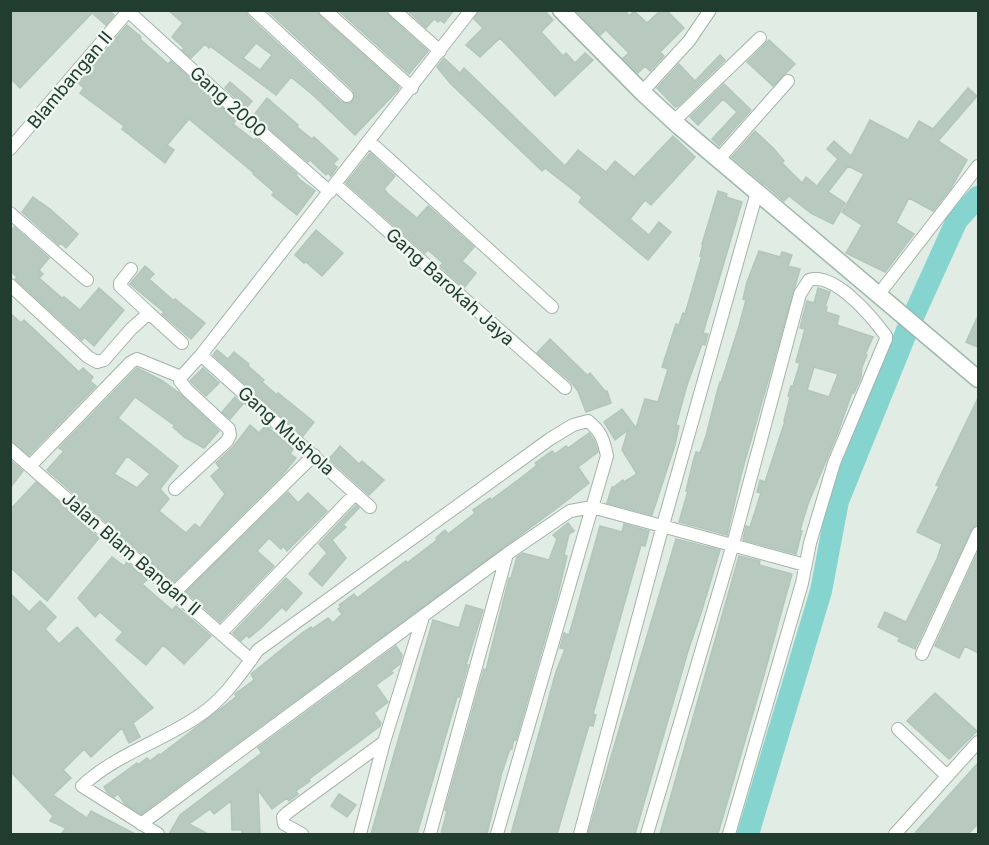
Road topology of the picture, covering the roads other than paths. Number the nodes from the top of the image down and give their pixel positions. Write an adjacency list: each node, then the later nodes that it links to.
1 (254, 10): 13 (street)
2 (325, 10): 11 (street)
3 (394, 10): 9 (street)
4 (471, 10): 9 (street)
5 (561, 10): 12 (street)
6 (710, 10): 12 (street)
7 (128, 11): 16 (street, Blambangan II); 19 (street, Gang 2000)
8 (760, 38): 14 (street)
9 (440, 51): 11 (street)
10 (788, 81): 17 (street)
11 (412, 88): 15 (street)
12 (642, 92): 14 (street)
13 (347, 96)
14 (674, 121): 17 (street)
15 (370, 142): 19 (street); 26 (street)
16 (10, 149)
17 (718, 160): 20 (street)
18 (978, 166): 25 (street)
19 (333, 188): 29 (street); 32 (street, Gang Barokah Jaya)
20 (757, 192): 25 (street); 40 (street)
21 (10, 213): 23 (street)
22 (131, 269): 27 (street)
23 (87, 280)
24 (10, 285): 27 (street)
25 (879, 294): 31 (street)
26 (552, 307)
27 (149, 313): 28 (street)
28 (182, 343)
29 (201, 355): 30 (street); 34 (street, Gang Mushola)
30 (181, 377): 35 (street); 36 (street)
31 (978, 379)
32 (565, 388)
33 (10, 448): 35 (street, Jalan Blam Bangan II)
34 (314, 455): 37 (street, Gang Mushola); 45 (street)
35 (30, 466): 45 (street, Jalan Blam Bangan II)
36 (175, 489)
37 (355, 494): 38 (street, Gang Mushola); 47 (street)
38 (370, 507)
39 (592, 507): 40 (street); 43 (street); 49 (street); 59 (street)
40 (663, 525): 42 (street); 60 (street)
41 (978, 533): 48 (street)
42 (733, 544): 44 (street); 44 (street); 61 (street)
43 (507, 554): 46 (street); 58 (street)
44 (805, 565): 62 (street)
45 (174, 593): 47 (street, Jalan Blam Bangan II)
46 (423, 617): 51 (street); 54 (street)
47 (221, 633): 49 (street, Jalan Blam Bangan II)
48 (922, 654)
49 (247, 656): 54 (street)
50 (898, 729): 53 (street)
51 (384, 741): 56 (street); 57 (street)
52 (978, 742): 53 (street)
53 (947, 776): 63 (street)
54 (141, 824): 55 (street)
55 (158, 834)
56 (302, 834)
57 (360, 834)
58 (430, 834)
59 (497, 834)
60 (579, 834)
61 (647, 834)
62 (729, 834)
63 (895, 834)

